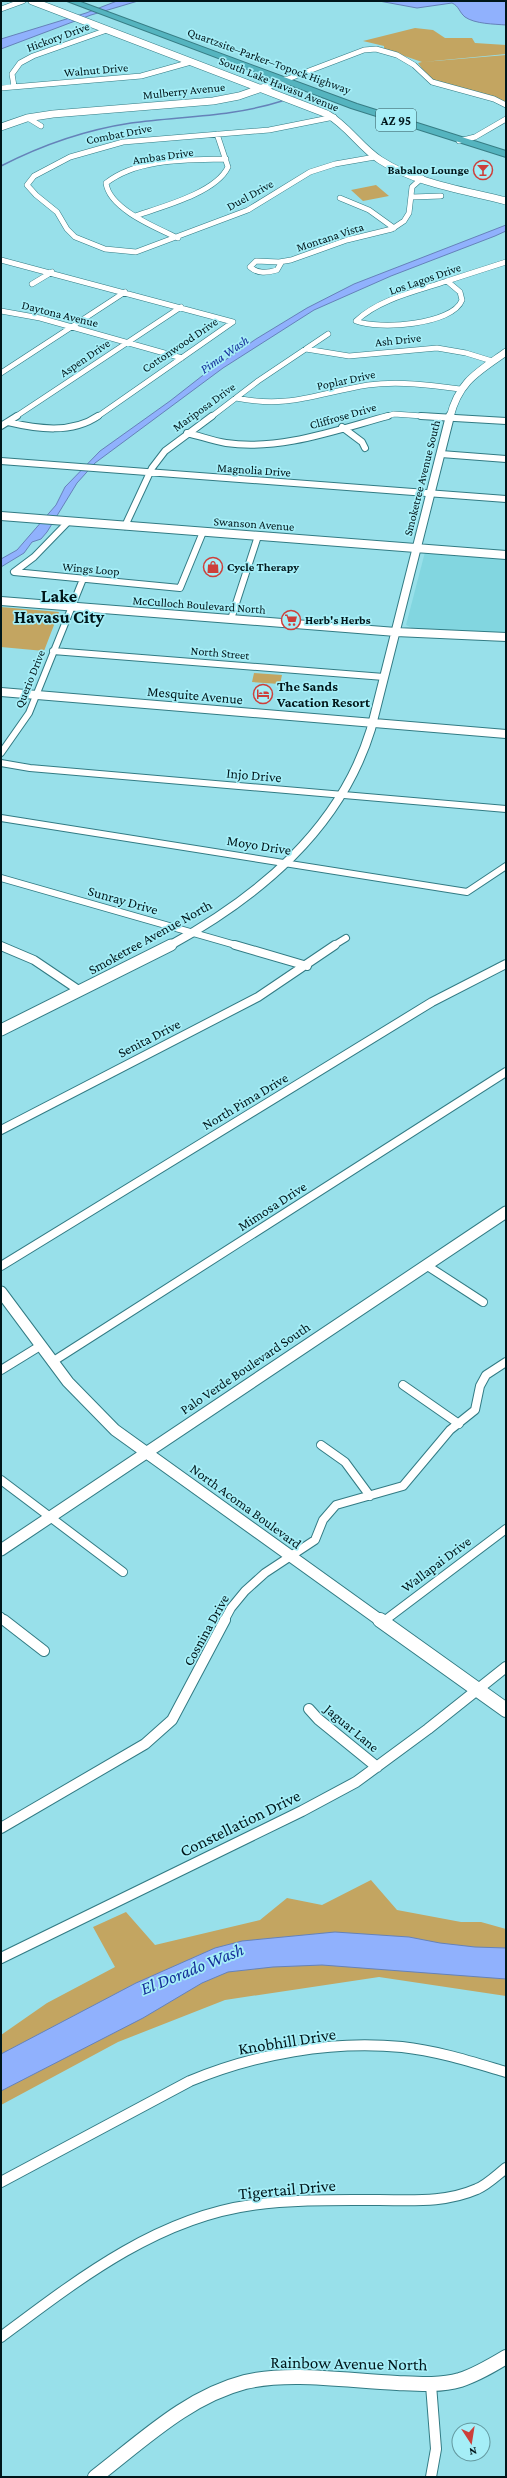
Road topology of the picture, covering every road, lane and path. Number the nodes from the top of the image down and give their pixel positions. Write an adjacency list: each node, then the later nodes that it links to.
1 (23, 1): 4 (street)
2 (32, 1): 5 (street, South Lake Havasu Avenue)
3 (71, 1): 7 (highway, Quartzsite–Parker–Topock Highway / AZ 95)
4 (1, 9)
5 (107, 30): 6 (street, South Lake Havasu Avenue); 8 (street, Hickory Drive)
6 (191, 62): 8 (street, Walnut Drive); 10 (street, South Lake Havasu Avenue)
7 (285, 80): 10 (street, Mulberry Avenue); 11 (street, Mulberry Avenue); 18 (highway, Quartzsite–Parker–Topock Highway / AZ 95)
8 (14, 86): 9 (street, Walnut Drive)
9 (1, 88)
10 (262, 89): 12 (street, South Lake Havasu Avenue); 13 (street, Mulberry Avenue)
11 (506, 105)
12 (334, 117): 17 (street, Combat Drive); 20 (street, South Lake Havasu Avenue)
13 (28, 118): 15 (street); 16 (street, Mulberry Avenue)
14 (506, 119): 18 (street)
15 (41, 126)
16 (1, 127)
17 (217, 134): 21 (street); 30 (street, Combat Drive)
18 (473, 140): 19 (highway, AZ 95)
19 (506, 154)
20 (375, 157): 22 (street, South Lake Havasu Avenue); 29 (street, Duel Drive)
21 (226, 159): 27 (street); 27 (street, Ambas Drive)
22 (422, 178): 24 (street, Montana Vista); 26 (street, South Lake Havasu Avenue)
23 (441, 196): 24 (street)
24 (412, 197): 28 (street, Montana Vista)
25 (340, 198): 28 (street)
26 (506, 201)
27 (135, 216): 29 (street, Ambas Drive)
28 (394, 228): 33 (street, Montana Vista)
29 (178, 238): 30 (street, Duel Drive)
30 (133, 253)
31 (1, 260): 34 (street, Cottonwood Drive)
32 (506, 262): 35 (street, Los Lagos Drive)
33 (281, 263): 33 (street, Montana Vista)
34 (52, 272): 36 (street); 37 (street, Cottonwood Drive)
35 (447, 281): 35 (street, Los Lagos Drive)
36 (32, 284)
37 (125, 292): 38 (street, Cottonwood Drive); 40 (street)
38 (181, 307): 42 (street, Aspen Drive); 45 (street, Cottonwood Drive)
39 (1, 311): 40 (street, Daytona Avenue)
40 (72, 327): 42 (street, Daytona Avenue); 47 (street)
41 (328, 334): 43 (street, Mariposa Drive)
42 (128, 342): 45 (street, Daytona Avenue); 52 (street, Aspen Drive)
43 (306, 349): 46 (street, Ash Drive); 49 (street, Mariposa Drive)
44 (506, 352): 46 (street, Smoketree Avenue South)
45 (182, 358): 52 (street, Cottonwood Drive)
46 (492, 361): 48 (street, Smoketree Avenue South)
47 (1, 373)
48 (460, 389): 49 (street, Poplar Drive); 50 (street, Smoketree Avenue South)
49 (236, 398): 55 (street, Mariposa Drive)
50 (450, 417): 51 (street, Cliffrose Drive); 54 (street, Cliffrose Drive); 57 (street, Smoketree Avenue South)
51 (506, 421)
52 (8, 422): 53 (street, Aspen Drive)
53 (1, 426)
54 (342, 427): 55 (street, Cliffrose Drive); 56 (street)
55 (187, 433): 60 (street, Mariposa Drive)
56 (365, 448)
57 (441, 454): 58 (street); 61 (street, Smoketree Avenue South)
58 (506, 459)
59 (1, 461): 60 (street, Magnolia Drive)
60 (150, 473): 61 (street, Magnolia Drive); 65 (street, Mariposa Drive)
61 (431, 493): 62 (street, Magnolia Drive); 68 (street, Smoketree Avenue South)
62 (506, 499)
63 (1, 516): 64 (street, Swanson Avenue)
64 (68, 522): 65 (street, Swanson Avenue); 70 (street, Wings Loop)
65 (125, 526): 66 (street, Swanson Avenue)
66 (203, 532): 67 (street, Swanson Avenue); 70 (street, Wings Loop)
67 (258, 536): 68 (street, Swanson Avenue); 73 (street)
68 (417, 548): 69 (street, Swanson Avenue); 74 (street, Smoketree Avenue South)
69 (506, 555)
70 (83, 579): 72 (street, Querio Drive)
71 (1, 601): 72 (street, McCulloch Boulevard North)
72 (71, 607): 73 (street, McCulloch Boulevard North); 77 (street, Querio Drive)
73 (231, 619): 74 (street, McCulloch Boulevard North)
74 (396, 632): 75 (street); 76 (street); 78 (street, Smoketree Avenue North)
75 (506, 637)
76 (506, 645)
77 (53, 651): 78 (street, North Street); 80 (street, Querio Drive)
78 (384, 677): 81 (street, Smoketree Avenue North)
79 (1, 692): 80 (street, Mesquite Avenue)
80 (36, 695): 81 (street, Mesquite Avenue); 83 (street, Querio Drive)
81 (372, 723): 82 (street, Mesquite Avenue); 85 (street, Smoketree Avenue North)
82 (506, 734)
83 (1, 754)
84 (1, 763): 85 (street, Injo Drive)
85 (343, 794): 86 (street, Injo Drive); 88 (street, Smoketree Avenue North)
86 (506, 809)
87 (1, 818): 88 (street, Moyo Drive)
88 (287, 863): 89 (street, Moyo Drive); 91 (street, Smoketree Avenue North)
89 (506, 866)
90 (1, 878): 91 (street, Sunray Drive)
91 (192, 933): 95 (street, Sunray Drive); 96 (street, Smoketree Avenue North)
92 (346, 938): 95 (street, Senita Drive)
93 (1, 946): 96 (street)
94 (506, 964): 102 (street, North Pima Drive)
95 (306, 966): 99 (street, Senita Drive)
96 (80, 990): 97 (street, Smoketree Avenue North)
97 (1, 1030)
98 (506, 1072): 106 (street, Mimosa Drive)
99 (1, 1130)
100 (506, 1212): 101 (street, Palo Verde Boulevard South)
101 (426, 1265): 104 (street); 112 (street, Palo Verde Boulevard South)
102 (1, 1266)
103 (1, 1292): 105 (street, North Acoma Boulevard)
104 (483, 1302)
105 (40, 1346): 106 (street, North Acoma Boulevard); 108 (street)
106 (52, 1362): 112 (street, North Acoma Boulevard)
107 (506, 1362): 110 (street, Cosnina Drive)
108 (1, 1370)
109 (403, 1385): 110 (street)
110 (459, 1424): 114 (street, Cosnina Drive)
111 (321, 1445): 114 (street)
112 (146, 1453): 115 (street, Palo Verde Boulevard South); 118 (street, North Acoma Boulevard)
113 (1, 1480): 115 (street)
114 (370, 1496): 118 (street, Cosnina Drive)
115 (49, 1517): 117 (street, Palo Verde Boulevard South); 119 (street)
116 (506, 1529): 121 (street, Wallapai Drive)
117 (1, 1550)
118 (292, 1557): 121 (street, North Acoma Boulevard); 128 (street, Cosnina Drive)
119 (123, 1572)
120 (1, 1617): 122 (street)
121 (383, 1621): 124 (street, North Acoma Boulevard)
122 (44, 1651)
123 (506, 1667): 124 (street, Constellation Drive)
124 (478, 1690): 126 (street, North Acoma Boulevard); 127 (street, Constellation Drive)
125 (310, 1710): 127 (street, Jaguar Lane)
126 (506, 1710)
127 (377, 1767): 129 (street, Constellation Drive)
128 (1, 1828)
129 (1, 1958)
130 (506, 2072): 132 (street, Knobhill Drive)
131 (506, 2168): 133 (street, Tigertail Drive)
132 (1, 2182)
133 (1, 2337)
134 (506, 2358): 135 (street, Rainbow Avenue North)
135 (431, 2385): 136 (street, Rainbow Avenue North); 137 (street)
136 (94, 2477)
137 (431, 2477)

